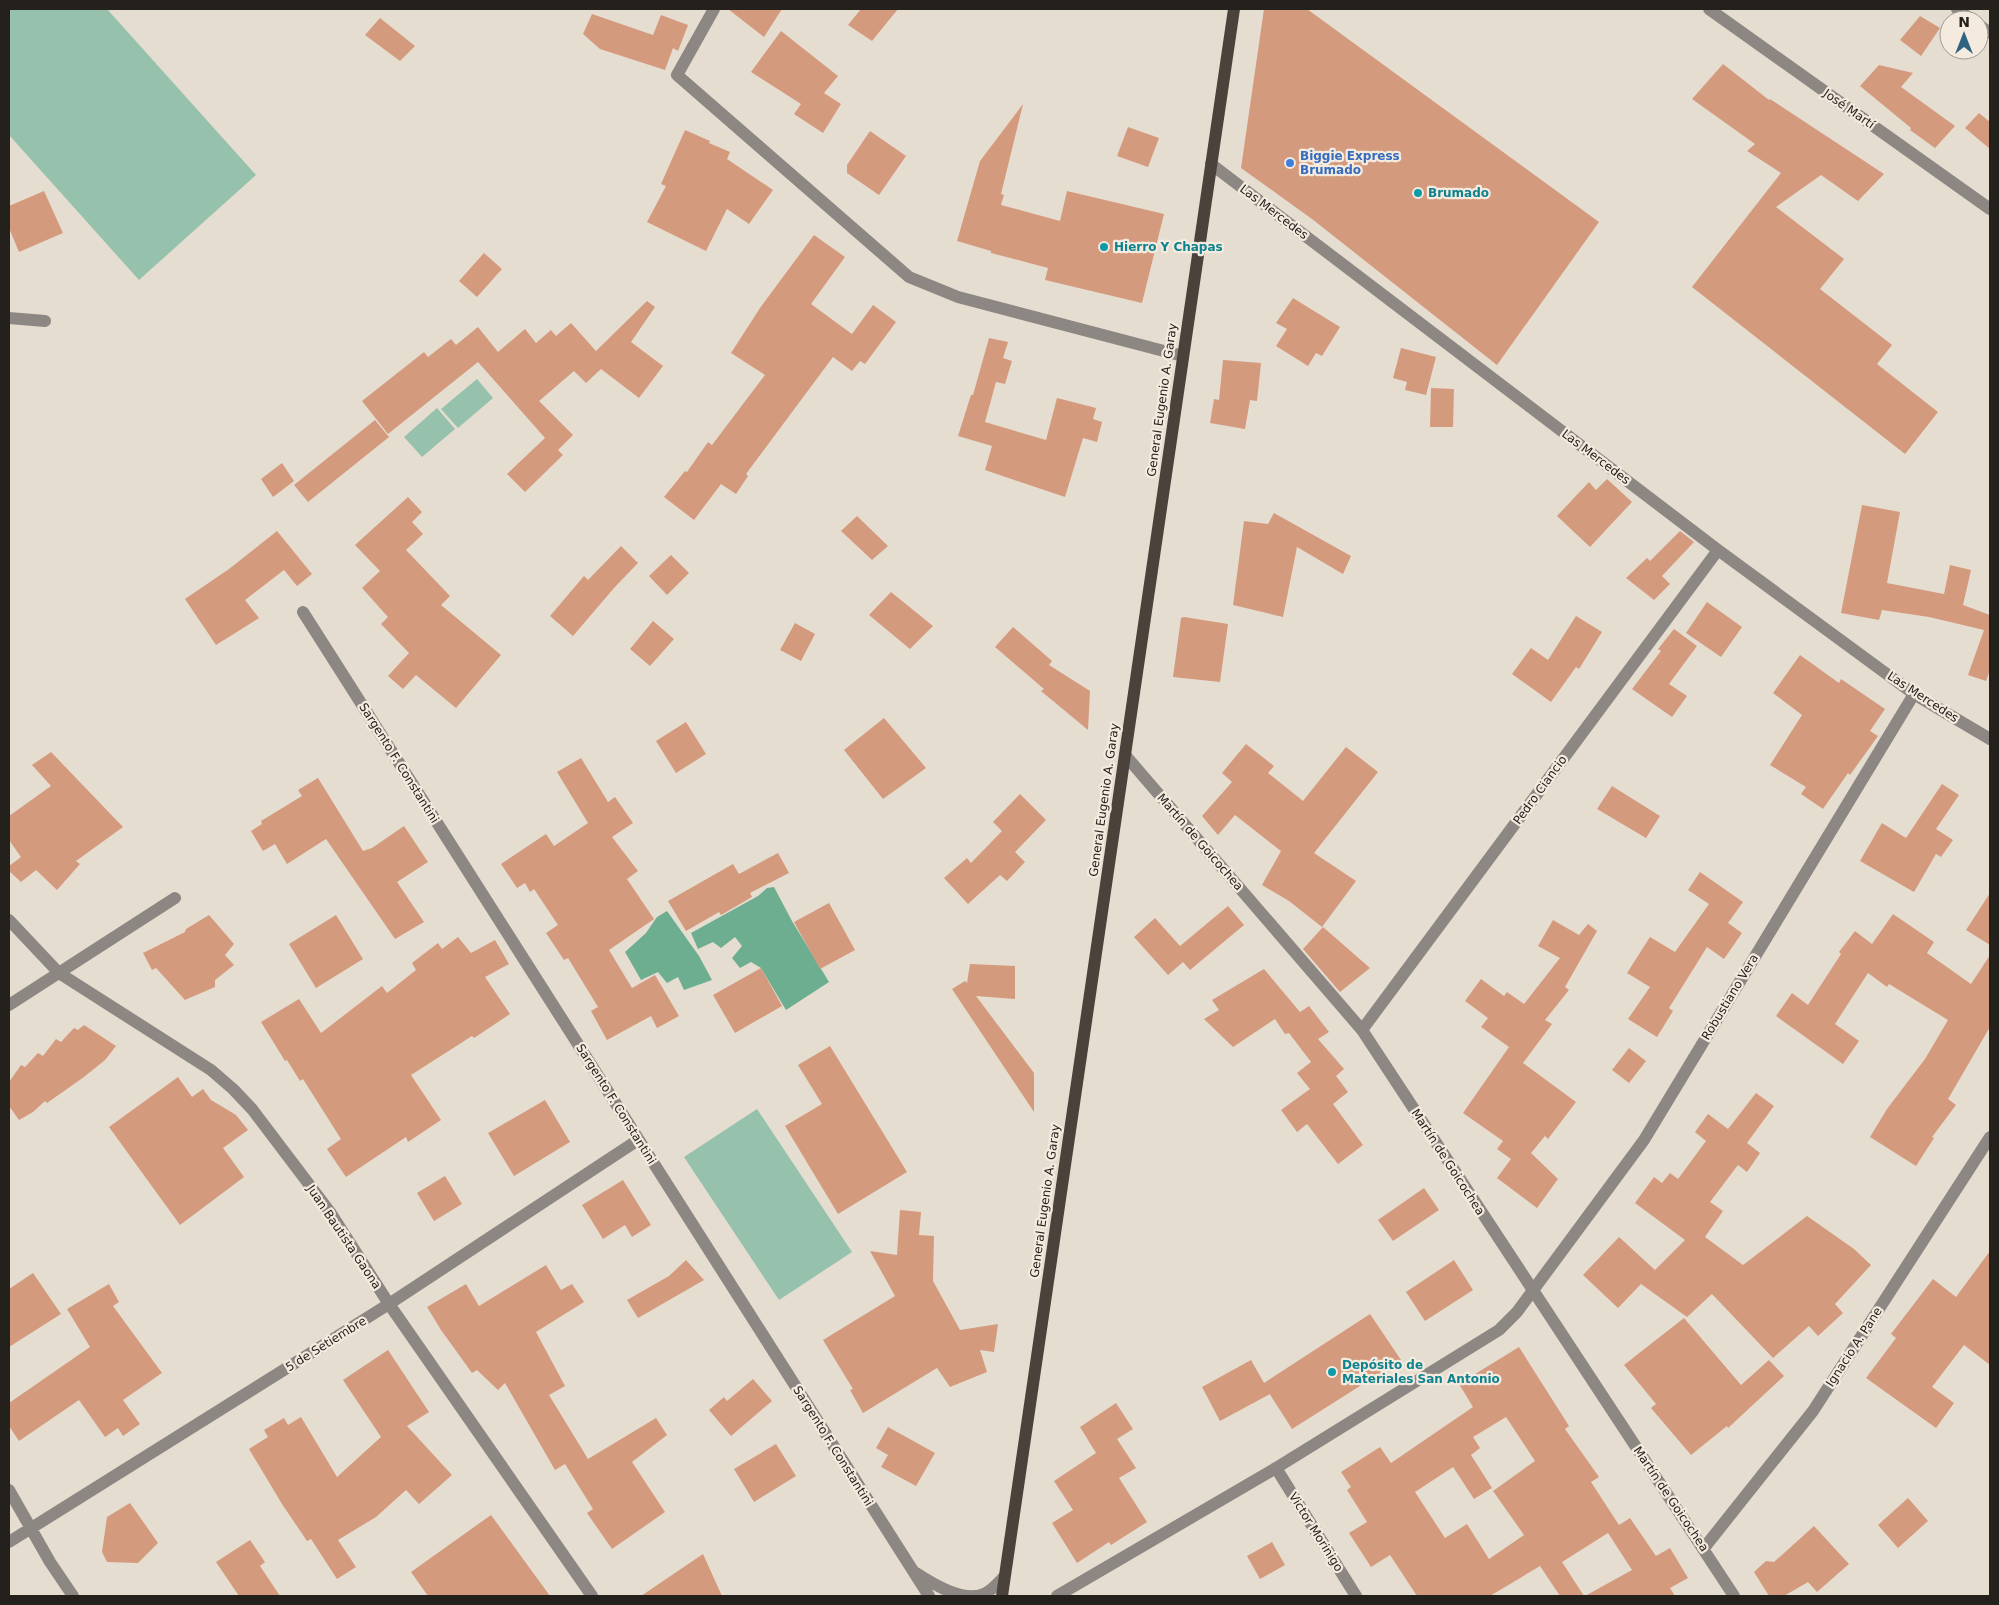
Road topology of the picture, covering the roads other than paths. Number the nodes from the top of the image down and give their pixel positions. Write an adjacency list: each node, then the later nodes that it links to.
1 (714, 9): 8 (street)
2 (1234, 9): 4 (main road, General Eugenio A. Garay)
3 (1708, 9): 5 (street, José Martí)
4 (1211, 164): 8 (main road, General Eugenio A. Garay); 9 (street, Las Mercedes)
5 (1990, 208)
6 (9, 318): 7 (street)
7 (45, 321)
8 (1183, 356): 13 (main road, General Eugenio A. Garay)
9 (1718, 550): 11 (street, Las Mercedes); 18 (street, Pedro Ciancio)
10 (303, 612): 20 (street, Sargento F. Constantini)
11 (1914, 694): 12 (street, Las Mercedes); 21 (street, Robustiano Vera)
12 (1990, 739)
13 (1125, 755): 18 (street, Martín de Goicochea); 29 (main road, General Eugenio A. Garay)
14 (175, 898): 16 (street)
15 (9, 920): 16 (street, Juan Bautista Gaona)
16 (59, 973): 17 (street); 22 (street, Juan Bautista Gaona)
17 (9, 1005)
18 (1362, 1030): 21 (street, Martín de Goicochea)
19 (1990, 1137): 27 (street, Ignacio A. Pane)
20 (638, 1140): 22 (street, 5 de Setiembre); 28 (street, Sargento F. Constantini)
21 (1532, 1291): 23 (street, Robustiano Vera); 27 (street, Martín de Goicochea)
22 (389, 1304): 25 (street, 5 de Setiembre); 31 (street, Juan Bautista Gaona)
23 (1276, 1468): 34 (street, Robustiano Vera); 35 (street, Victor Morinigo)
24 (9, 1490): 25 (street)
25 (32, 1527): 26 (street, 5 de Setiembre); 30 (street)
26 (9, 1542)
27 (1704, 1548): 36 (street, Martín de Goicochea)
28 (913, 1570): 29 (street); 32 (street, Sargento F. Constantini)
29 (1004, 1577): 33 (main road, General Eugenio A. Garay)
30 (73, 1596)
31 (592, 1596)
32 (929, 1596)
33 (1002, 1596)
34 (1057, 1596)
35 (1356, 1596)
36 (1734, 1596)

